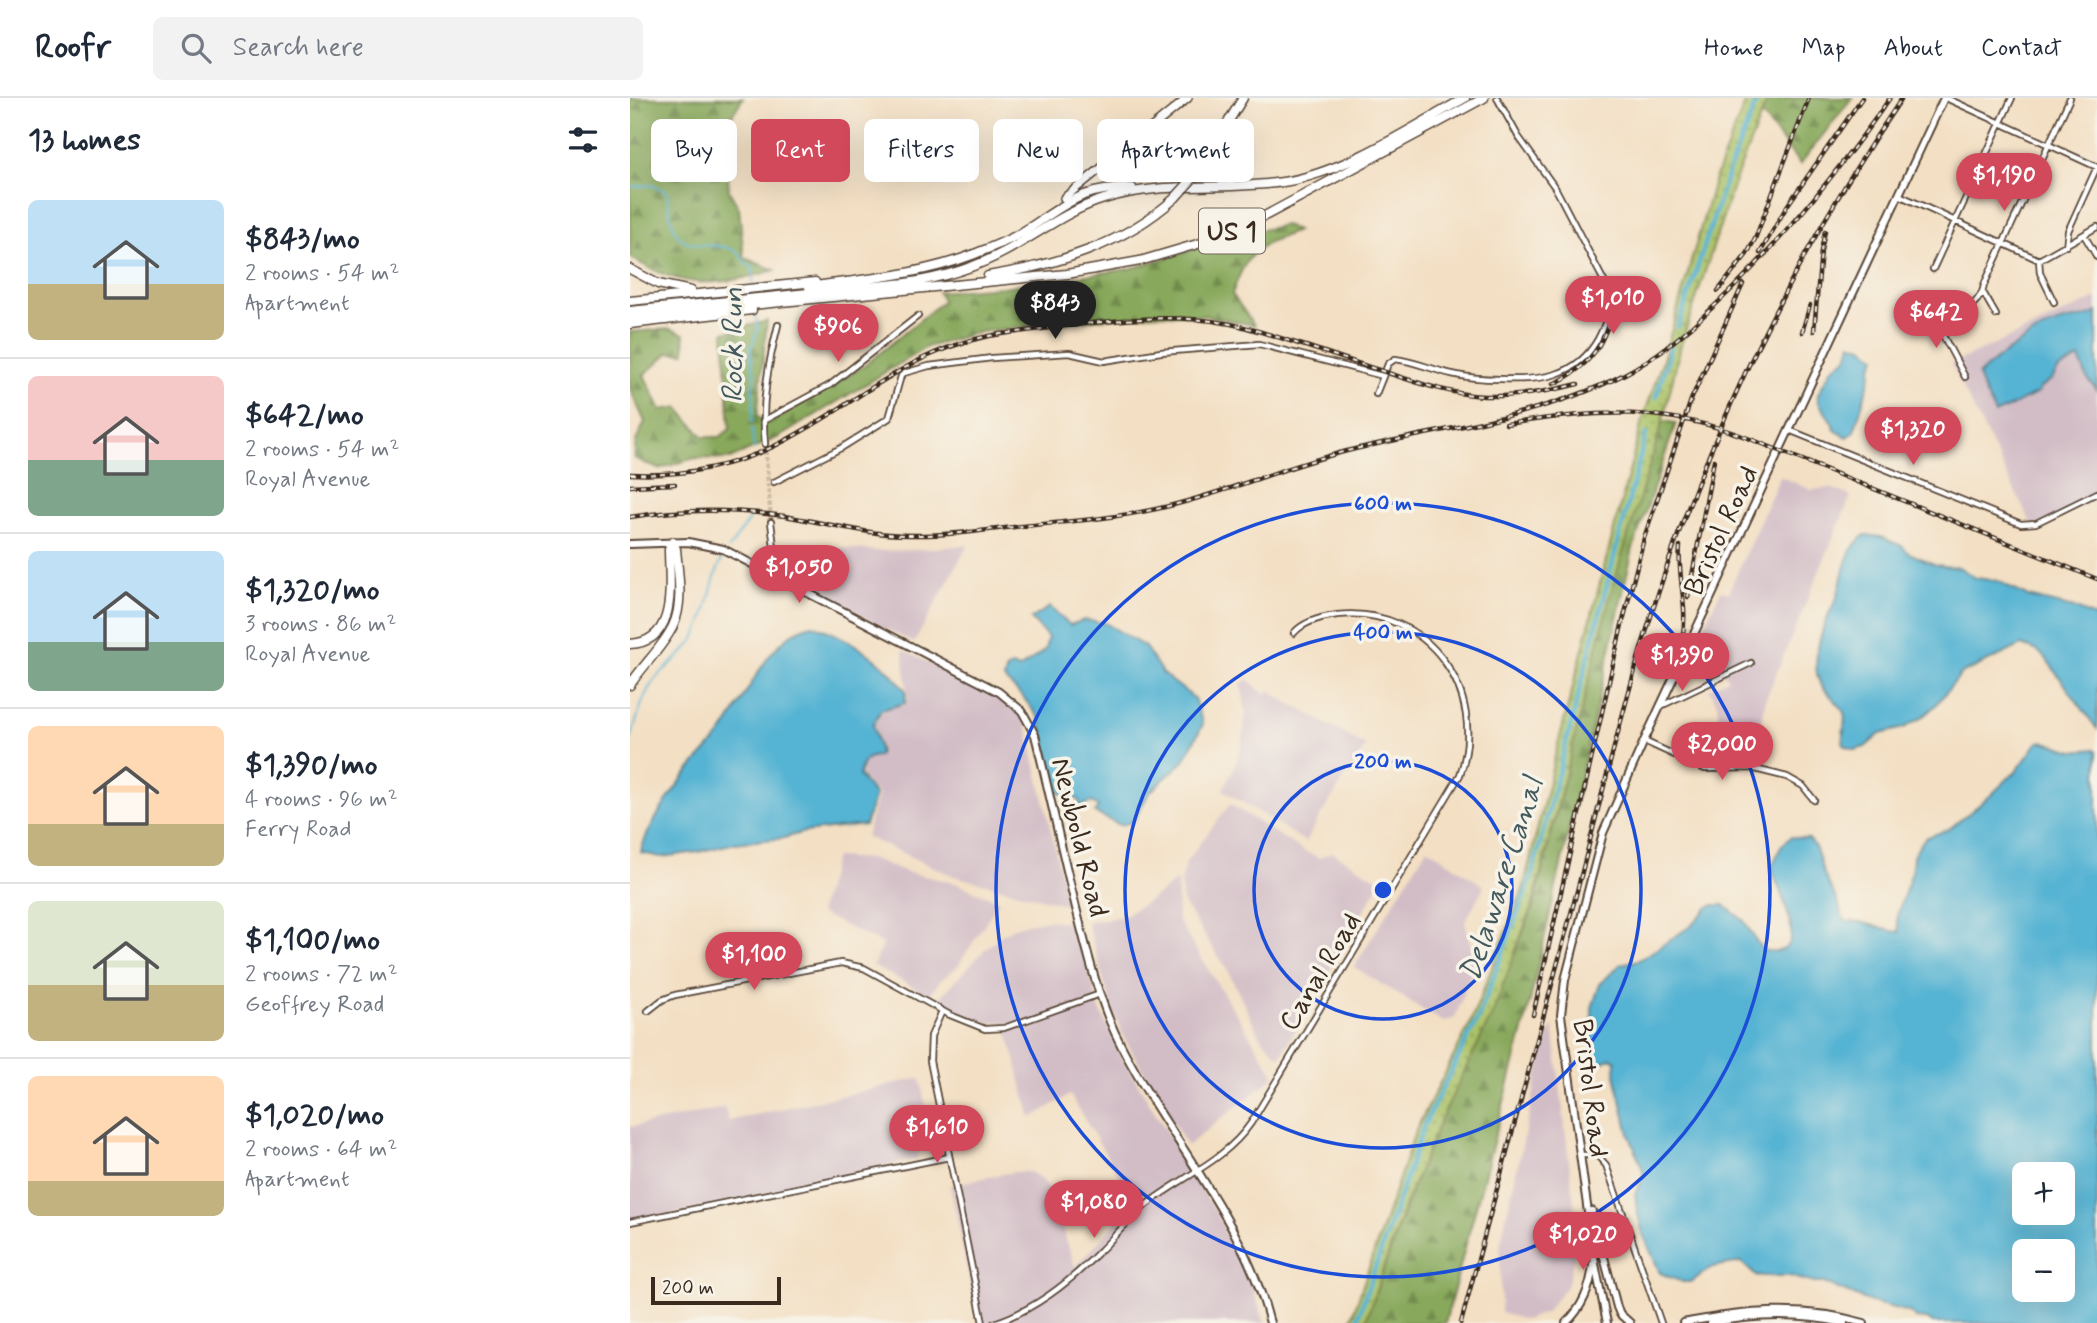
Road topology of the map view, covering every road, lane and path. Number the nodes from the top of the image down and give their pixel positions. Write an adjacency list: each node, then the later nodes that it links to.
1 (1188, 98): 14 (main road)
2 (1243, 98): 26 (highway, bridge)
3 (1465, 98): 12 (highway, US 1)
4 (1484, 98): 25 (highway, US 1)
5 (1497, 98): 39 (street)
6 (1945, 98): 9 (street); 13 (main road, Bristol Road)
7 (2012, 98): 9 (street)
8 (2070, 98): 10 (street)
9 (2001, 123): 10 (street); 15 (street)
10 (2049, 145): 11 (street); 18 (street)
11 (2097, 167): 19 (street)
12 (1170, 188): 20 (highway); 29 (highway, US 1)
13 (1899, 195): 15 (street); 43 (main road, Bristol Road)
14 (1064, 198): 20 (highway)
15 (1955, 222): 18 (street); 24 (street)
16 (2097, 226): 17 (street)
17 (2084, 235): 19 (street); 21 (street)
18 (2004, 243): 22 (street); 28 (street)
19 (2066, 246): 22 (street)
20 (984, 250): 29 (highway)
21 (2097, 257)
22 (2039, 260): 32 (street)
23 (630, 269): 27 (highway)
24 (1933, 269)
25 (1067, 274): 26 (highway, US 1); 29 (highway)
26 (954, 284): 29 (highway, US 1)
27 (722, 291): 30 (highway); 31 (highway)
28 (1984, 293): 34 (street); 40 (street)
29 (762, 298): 31 (highway); 31 (highway)
30 (630, 300)
31 (744, 300): 33 (highway); 36 (highway); 38 (highway)
32 (2054, 302)
33 (630, 311)
34 (1996, 315)
35 (918, 316): 42 (street)
36 (630, 317)
37 (778, 325): 42 (street)
38 (630, 327)
39 (1383, 376): 41 (street); 45 (street)
40 (1965, 377)
41 (1376, 394)
42 (763, 421): 44 (street)
43 (1789, 430): 46 (street); 57 (main road, Bristol Road)
44 (765, 444)
45 (775, 482)
46 (2097, 493)
47 (771, 523): 50 (street)
48 (673, 542): 49 (main road, Newbold Road); 51 (main road, Newbold Road); 54 (highway); 56 (highway)
49 (630, 544)
50 (775, 555): 51 (main road); 52 (main road)
51 (761, 570): 52 (main road, Newbold Road)
52 (780, 579): 60 (main road, Newbold Road)
53 (1294, 633): 65 (street, Canal Road)
54 (630, 644)
55 (1751, 663): 57 (street)
56 (630, 685)
57 (1661, 706): 58 (main road, Bristol Road)
58 (1644, 741): 59 (street); 63 (main road, Bristol Road)
59 (1814, 800)
60 (1100, 994): 62 (street); 65 (main road, Newbold Road)
61 (648, 1011): 62 (street)
62 (942, 1011): 64 (street)
63 (1580, 1155): 66 (main road, Bristol Road); 75 (street)
64 (949, 1157): 68 (street); 69 (street)
65 (1197, 1171): 70 (street, Canal Road); 71 (main road, Newbold Road)
66 (1586, 1196): 67 (main road, Bristol Road); 74 (main road)
67 (1589, 1216): 72 (main road); 73 (main road)
68 (630, 1222)
69 (983, 1323)
70 (994, 1323)
71 (1270, 1323)
72 (1566, 1323)
73 (1609, 1323)
74 (1630, 1323)
75 (1661, 1323)
76 (1683, 1323): 79 (main road)
77 (1711, 1323): 78 (main road)
78 (1844, 1323)
79 (1864, 1323)

